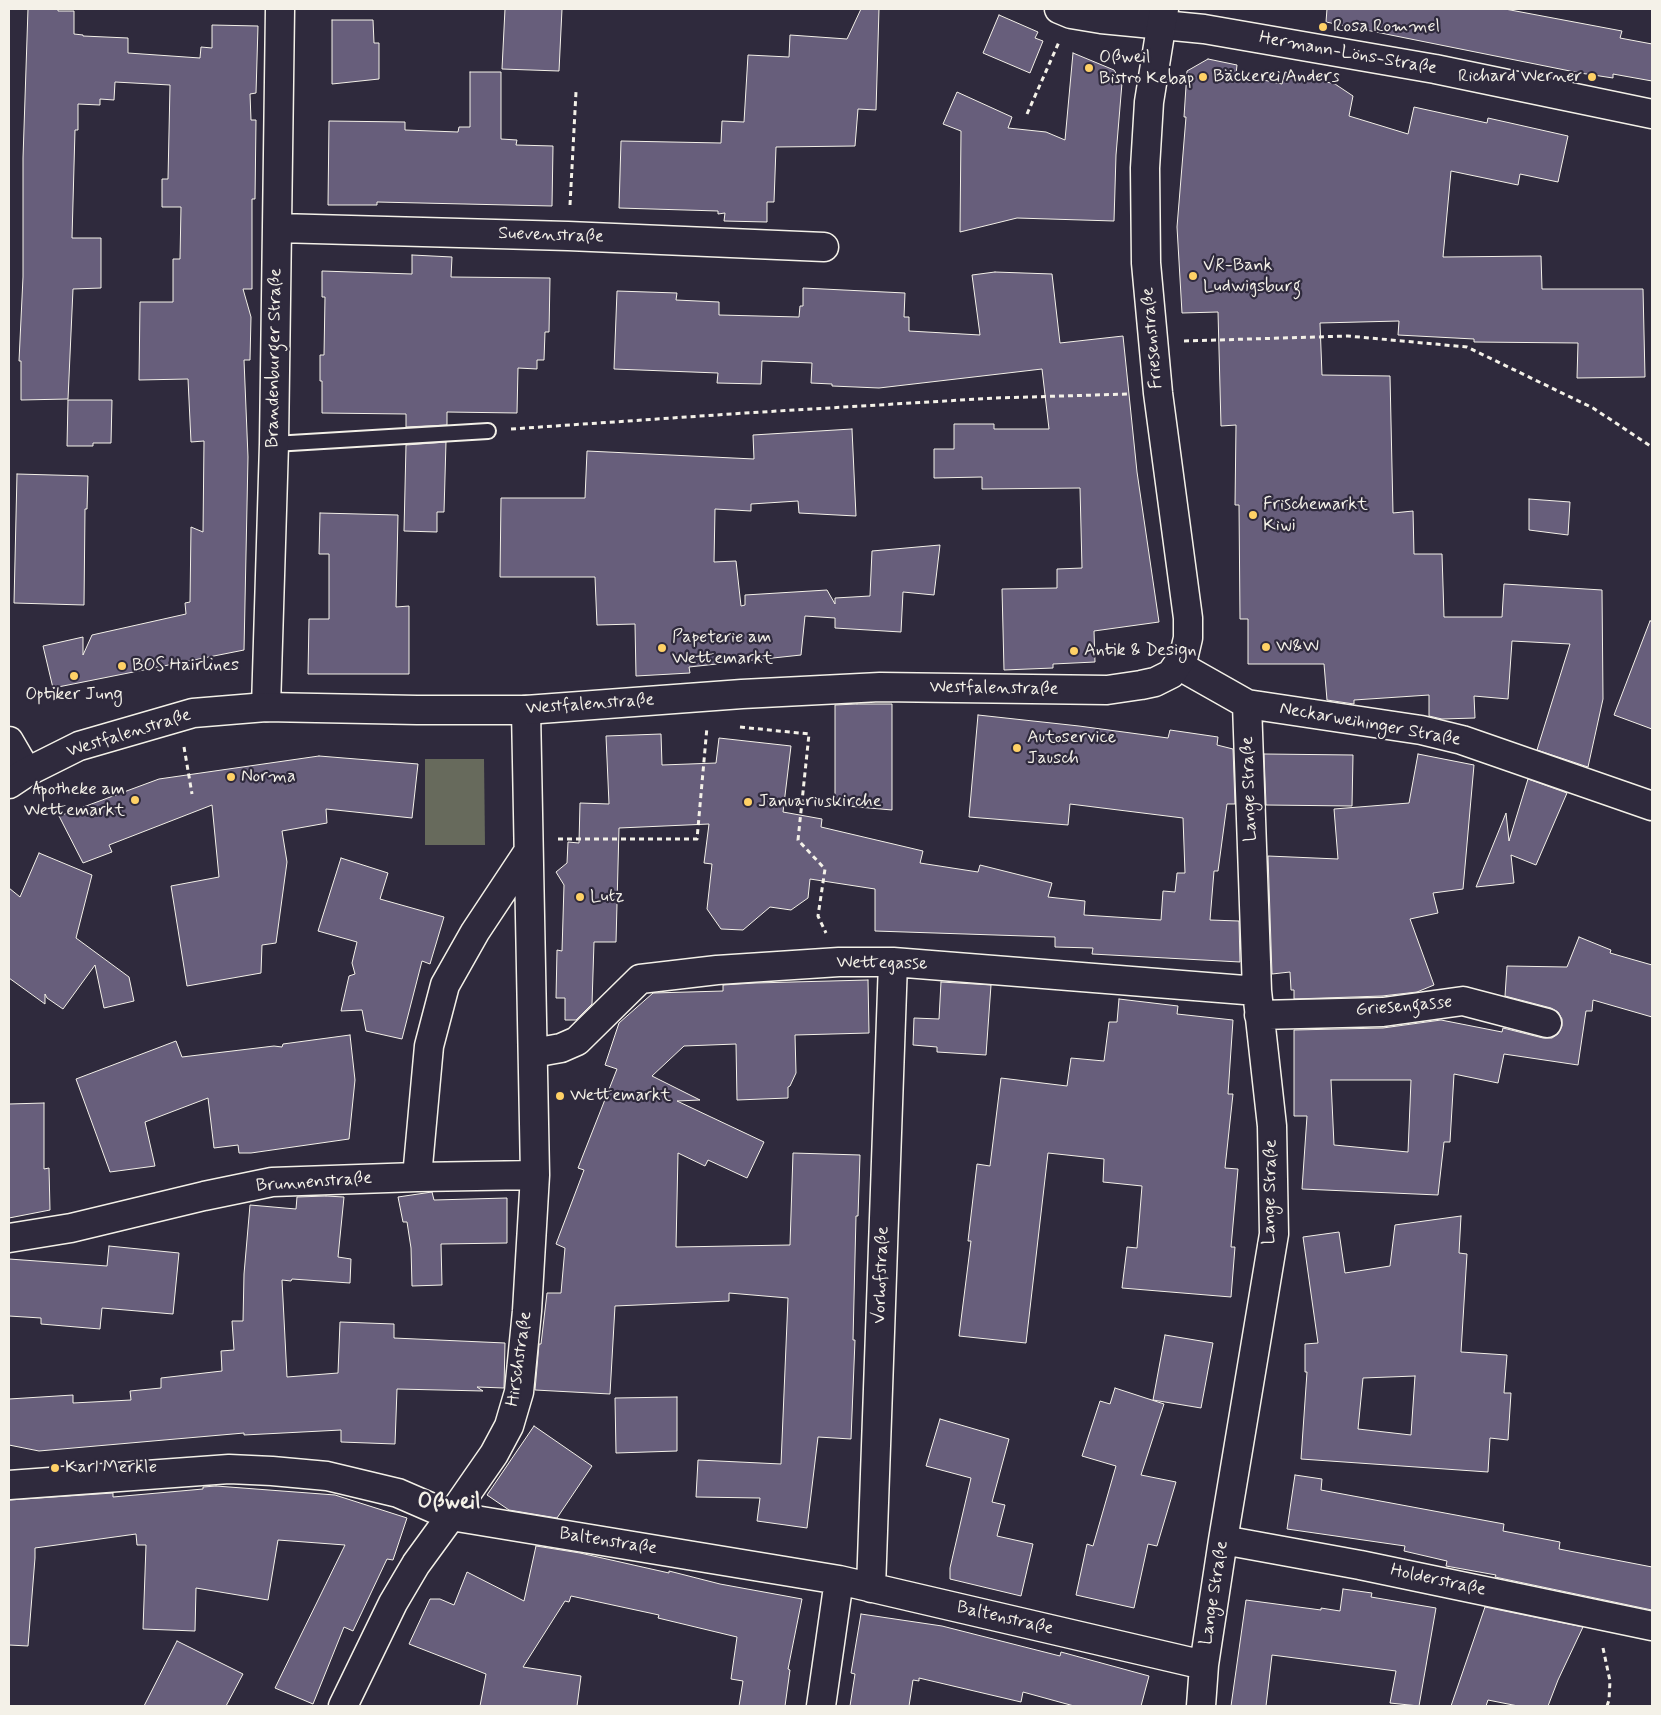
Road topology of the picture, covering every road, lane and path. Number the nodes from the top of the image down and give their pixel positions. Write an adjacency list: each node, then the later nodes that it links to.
1 (280, 9): 7 (street, Brandenburger Straße)
2 (1081, 13): 3 (street, Hermann-Löns-Straße); 5 (path)
3 (1162, 16): 6 (street, Hermann-Löns-Straße); 10 (street, Friesenstraße)
4 (576, 92): 8 (path)
5 (1027, 114)
6 (1652, 114)
7 (278, 228): 8 (street, Suevenstraße); 13 (street, Brandenburger Straße)
8 (568, 236): 9 (street, Suevenstraße)
9 (824, 247)
10 (1154, 342): 11 (street, Friesenstraße); 14 (path)
11 (1158, 393): 12 (path); 15 (street, Friesenstraße)
12 (488, 431): 13 (lane)
13 (274, 444): 17 (street, Brandenburger Straße)
14 (1652, 447)
15 (1178, 665): 16 (street, Neckarweihinger Straße); 18 (street, Westfalenstraße)
16 (1248, 704): 27 (street, Neckarweihinger Straße); 31 (street, Lange Straße)
17 (266, 707): 18 (street, Westfalenstraße); 19 (street, Westfalenstraße)
18 (526, 710): 28 (street)
19 (178, 716): 25 (street, Westfalenstraße); 26 (path)
20 (797, 723): 23 (path)
21 (707, 724): 28 (path)
22 (737, 727): 23 (path)
23 (797, 732): 29 (path)
24 (9, 741): 25 (street)
25 (18, 778)
26 (192, 794)
27 (1652, 806)
28 (528, 846): 33 (street); 35 (street)
29 (818, 916)
30 (893, 962): 31 (street, Wettegasse); 33 (street, Wettegasse); 41 (street, Vorhofstraße)
31 (1258, 1003): 32 (street, Griesengasse); 39 (street, Lange Straße)
32 (1547, 1023)
33 (533, 1053): 34 (street)
34 (535, 1175): 35 (street, Brunnenstraße); 38 (street, Hirschstraße)
35 (417, 1177): 36 (street, Brunnenstraße)
36 (9, 1238)
37 (9, 1485): 38 (street, Baltenstraße)
38 (451, 1516): 40 (street, Baltenstraße); 45 (street, Hirschstraße)
39 (1223, 1540): 42 (street, Holderstraße); 44 (street, Lange Straße)
40 (839, 1580): 41 (street, Baltenstraße); 46 (street)
41 (871, 1588): 44 (street, Baltenstraße)
42 (1598, 1616): 43 (street, Holderstraße); 48 (path)
43 (1652, 1626)
44 (1204, 1665): 47 (street, Lange Straße)
45 (343, 1706)
46 (821, 1706)
47 (1202, 1706)
48 (1607, 1706)

